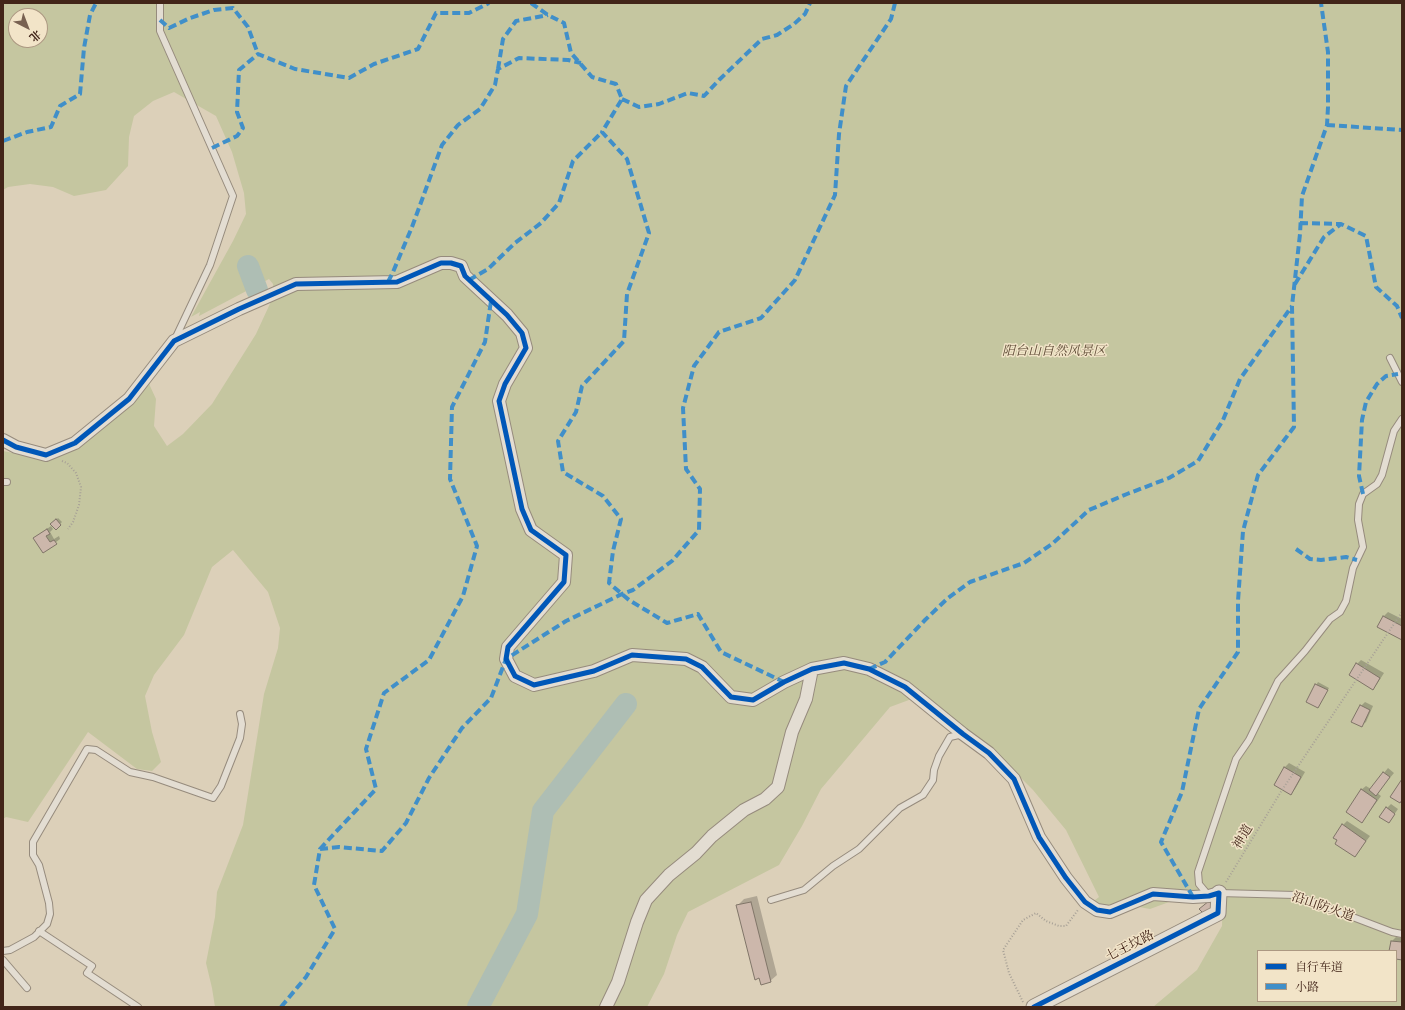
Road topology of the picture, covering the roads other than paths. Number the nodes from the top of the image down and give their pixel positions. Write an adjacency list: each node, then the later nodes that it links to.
1 (160, 3): 2 (lane)
2 (174, 341): 6 (street); 7 (street)
3 (1390, 358): 4 (lane)
4 (1402, 382)
5 (1402, 419): 10 (lane)
6 (3, 440)
7 (812, 669): 9 (street); 18 (street)
8 (240, 714): 12 (lane)
9 (963, 734): 10 (street); 11 (lane)
10 (1214, 894): 13 (lane, 沿山防火道); 19 (street, 七王坟路)
11 (771, 900)
12 (39, 931): 14 (lane); 17 (lane)
13 (1402, 934)
14 (3, 951)
15 (3, 960): 16 (lane)
16 (27, 988)
17 (138, 1007)
18 (606, 1007)
19 (1034, 1007)

